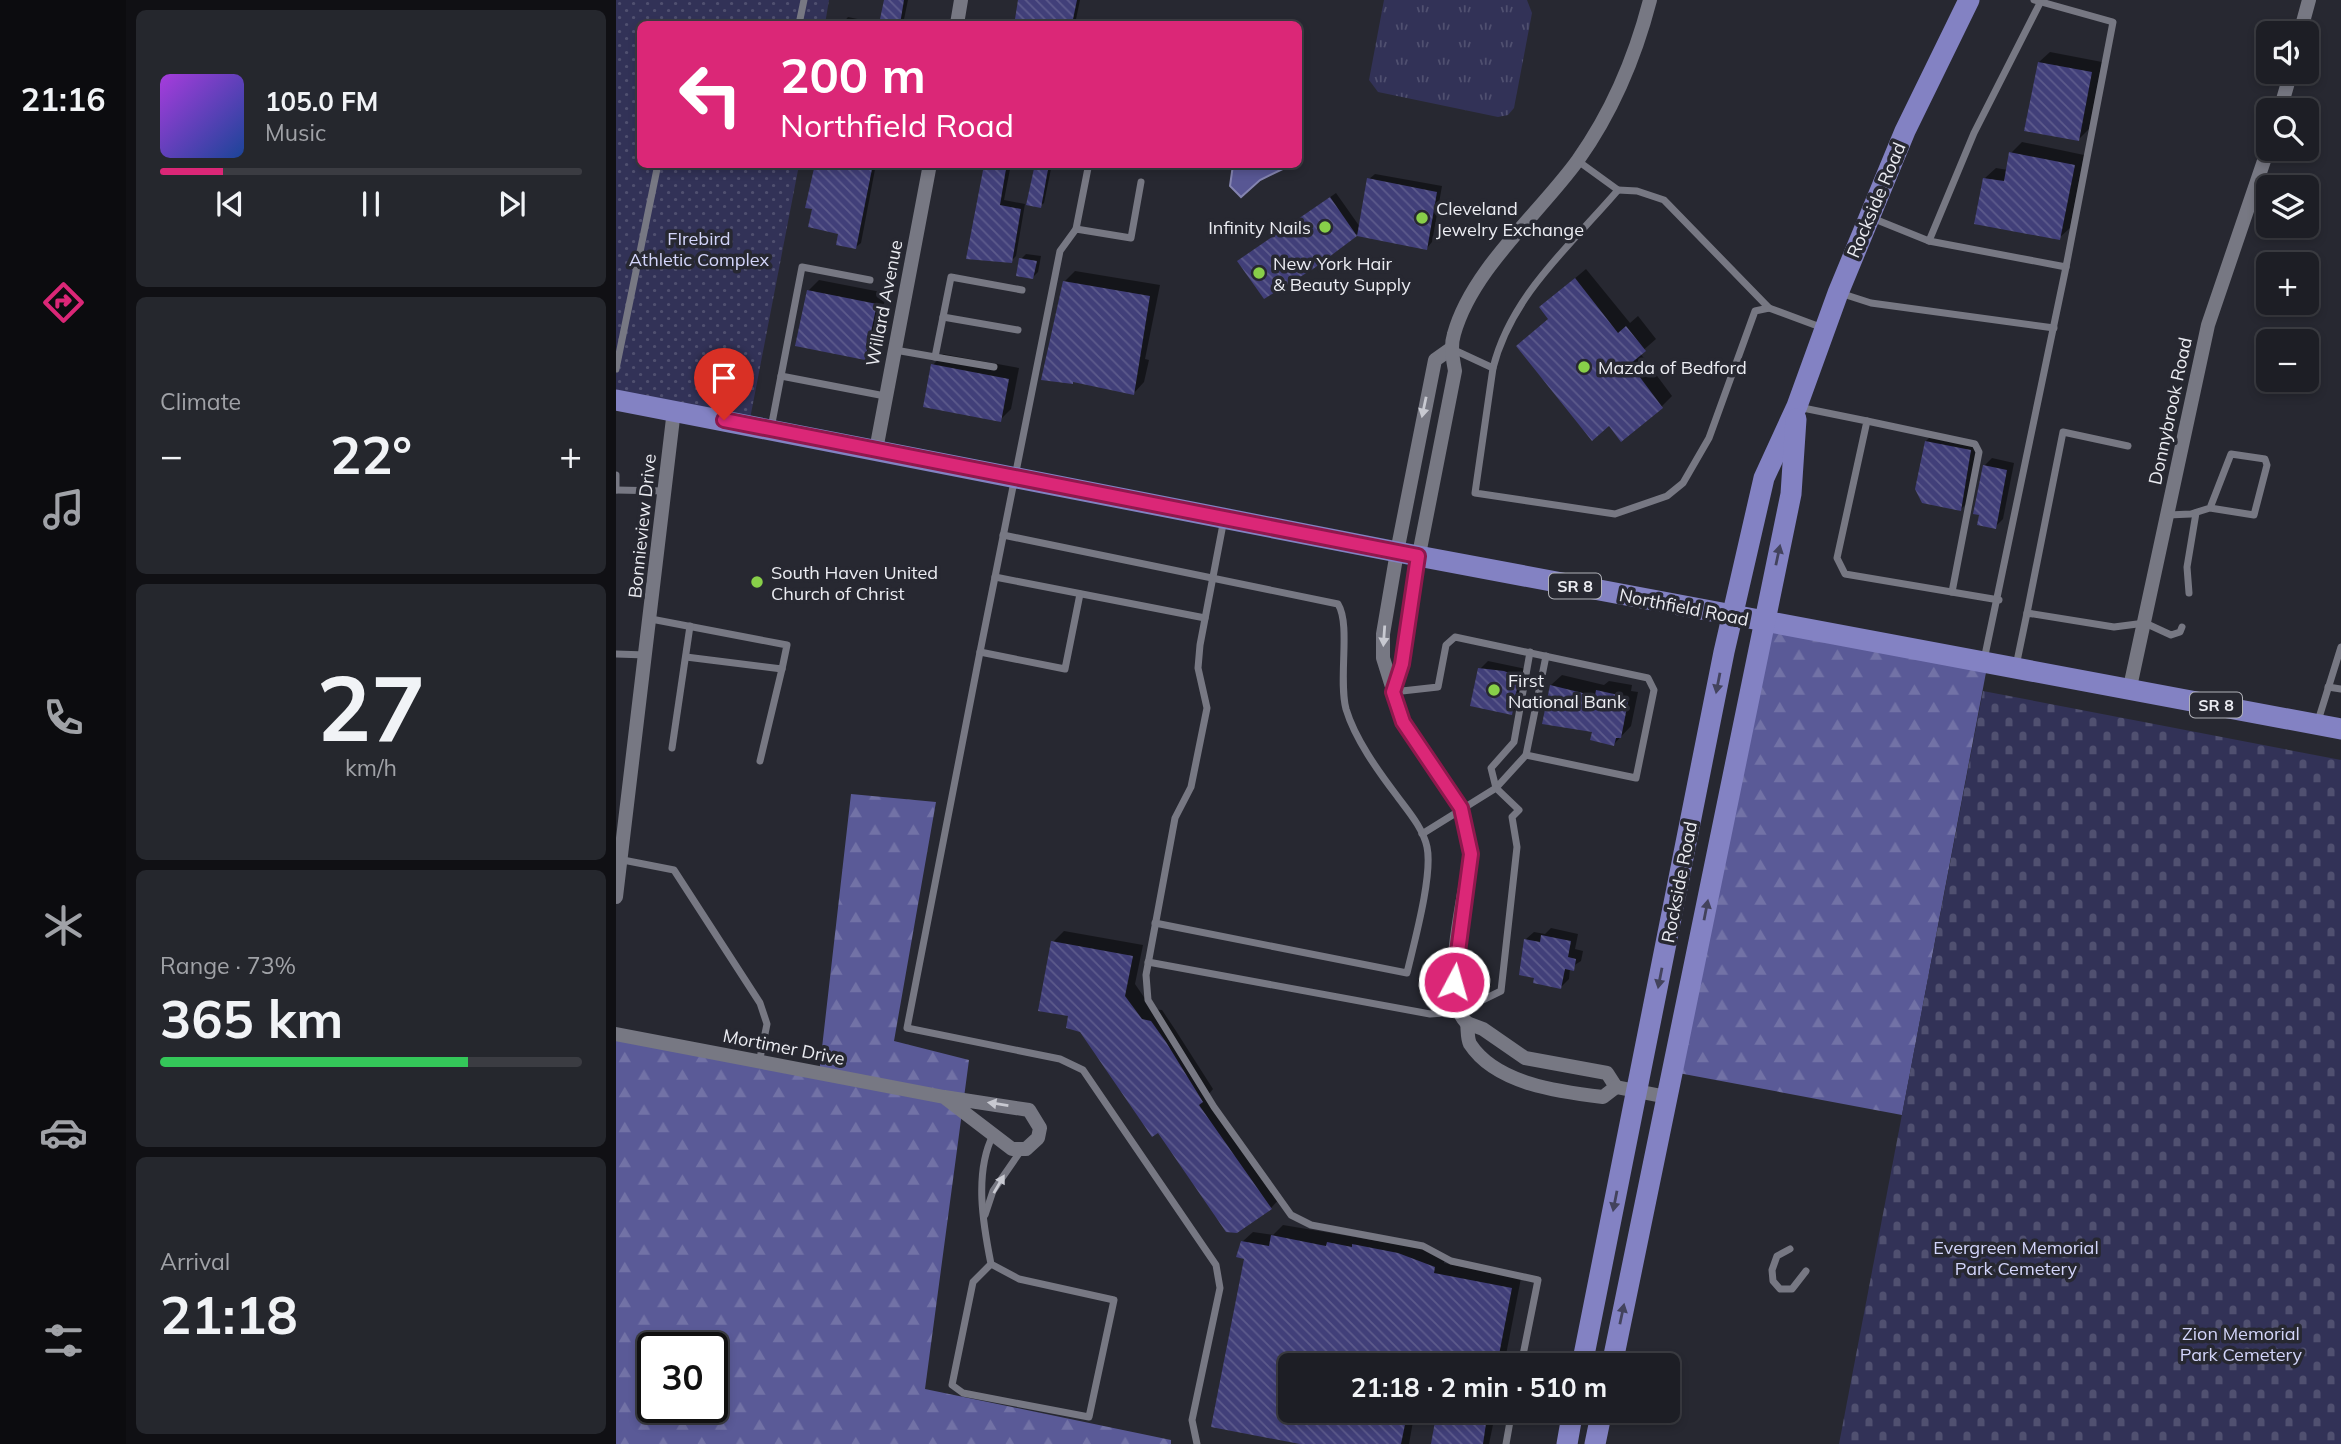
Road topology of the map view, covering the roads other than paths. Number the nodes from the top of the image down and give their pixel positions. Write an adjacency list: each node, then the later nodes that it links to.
1 (804, 0): 7 (lane)
2 (961, 0): 8 (street)
3 (1650, 0): 10 (street)
4 (1969, 0): 17 (main road, Rockside Road)
5 (2308, 0): 9 (street)
6 (2037, 1): 19 (lane); 20 (lane)
7 (800, 21)
8 (958, 21)
9 (2303, 21)
10 (1578, 160): 16 (lane); 29 (street)
11 (2264, 161): 50 (street, Donnybrook Road)
12 (657, 168): 34 (lane)
13 (929, 168): 30 (street, Willard Avenue)
14 (1088, 168): 18 (lane)
15 (1142, 182): 18 (lane)
16 (1618, 190): 24 (lane); 33 (lane)
17 (1868, 216): 19 (lane); 23 (main road, Rockside Road)
18 (1076, 229): 45 (lane)
19 (1928, 241): 20 (lane)
20 (2066, 267): 26 (lane)
21 (870, 280): 35 (lane)
22 (1022, 290): 25 (lane)
23 (1838, 293): 26 (lane); 27 (main road, Rockside Road)
24 (1769, 308): 27 (lane); 33 (lane)
25 (943, 317): 28 (lane); 31 (lane)
26 (2054, 328): 60 (lane)
27 (1824, 329): 38 (main road, Rockside Road)
28 (1018, 330)
29 (1451, 348): 33 (lane); 53 (street, one-way to 53); 54 (street)
30 (895, 350): 31 (lane); 36 (street, Willard Avenue)
31 (934, 357): 32 (lane)
32 (993, 367)
33 (1493, 368)
34 (616, 369)
35 (781, 376): 36 (lane); 41 (lane)
36 (885, 396): 43 (street, Willard Avenue)
37 (616, 400): 39 (main road, Northfield Road / SR 8)
38 (1797, 406): 40 (lane); 62 (main road, Rockside Road); 65 (main road, Rockside Road, one-way to 38)
39 (674, 410): 41 (main road, Northfield Road / SR 8); 47 (street, Bonnieview Drive)
40 (1867, 421): 57 (lane); 57 (lane)
41 (771, 429): 43 (main road, Northfield Road / SR 8)
42 (2128, 446): 61 (lane)
43 (876, 450): 45 (main road, Northfield Road / SR 8)
44 (616, 475): 46 (lane)
45 (1014, 477): 51 (main road, Northfield Road / SR 8); 52 (lane)
46 (616, 490): 47 (lane)
47 (664, 491): 64 (street, Bonnieview Drive)
48 (2210, 508): 48 (lane); 49 (lane)
49 (2196, 513): 50 (lane); 58 (lane)
50 (2168, 514): 66 (street, Donnybrook Road)
51 (1224, 518): 53 (main road, Northfield Road / SR 8); 56 (lane)
52 (1003, 535): 55 (lane); 56 (lane)
53 (1396, 552): 54 (main road, Northfield Road / SR 8); 82 (street, one-way to 82)
54 (1418, 556): 62 (main road, Northfield Road / SR 8); 82 (street)
55 (995, 577): 59 (lane); 70 (lane)
56 (1212, 577): 63 (lane); 90 (lane)
57 (1952, 592): 60 (lane)
58 (2189, 593)
59 (1080, 594): 63 (lane); 70 (lane)
60 (1998, 600): 76 (lane)
61 (2027, 613): 66 (lane); 77 (lane)
62 (1733, 616): 65 (main road, Northfield Road / SR 8); 100 (main road, Rockside Road, one-way to 100)
63 (1205, 618): 94 (lane)
64 (651, 619): 67 (lane); 73 (street, Bonnieview Drive)
65 (1764, 622): 76 (main road, Northfield Road / SR 8); 102 (main road, Rockside Road, one-way to 65)
66 (2145, 623): 68 (lane); 79 (street, Donnybrook Road)
67 (690, 626): 75 (lane); 78 (lane)
68 (2182, 627)
69 (2341, 648): 80 (lane)
70 (980, 652): 115 (lane)
71 (1530, 652): 74 (lane); 82 (lane); 88 (lane)
72 (616, 654): 73 (lane)
73 (647, 655): 91 (street, Bonnieview Drive)
74 (1546, 656): 86 (lane); 86 (lane)
75 (686, 657): 78 (lane); 85 (lane)
76 (1984, 661): 77 (main road, Northfield Road / SR 8)
77 (2015, 667): 79 (main road, Northfield Road / SR 8)
78 (782, 669): 87 (lane)
79 (2130, 687): 83 (main road, Northfield Road / SR 8)
80 (2328, 687): 81 (lane); 83 (lane)
81 (2341, 689)
82 (1393, 692): 89 (street)
83 (2317, 724): 84 (main road, Northfield Road / SR 8)
84 (2341, 729)
85 (672, 748)
86 (1526, 755): 88 (lane)
87 (760, 761)
88 (1496, 788): 89 (lane); 96 (lane)
89 (1461, 808): 90 (lane); 96 (street)
90 (1422, 834): 94 (lane)
91 (623, 860): 92 (street, Bonnieview Drive); 98 (lane)
92 (618, 877): 93 (street, Bonnieview Drive)
93 (616, 897)
94 (1156, 923): 95 (lane)
95 (1148, 962): 96 (lane); 109 (lane)
96 (1462, 1017): 99 (street); 99 (street)
97 (616, 1034): 98 (street, Mortimer Drive)
98 (759, 1063): 101 (street, Mortimer Drive)
99 (1616, 1087): 100 (street)
100 (1638, 1092): 102 (street); 110 (main road, Rockside Road, one-way to 110)
101 (944, 1097): 103 (street, Mortimer Drive); 104 (street, Mortimer Drive, one-way to 101)
102 (1667, 1097): 111 (main road, Rockside Road, one-way to 102)
103 (993, 1134): 104 (street, Mortimer Drive); 105 (lane)
104 (1022, 1149): 105 (lane, one-way to 104)
105 (982, 1222): 107 (lane)
106 (1790, 1249): 108 (lane)
107 (991, 1264): 107 (lane)
108 (1806, 1271)
109 (1523, 1353)
110 (1585, 1353)
111 (1614, 1353)
112 (1510, 1423): 116 (lane)
113 (1571, 1423): 117 (main road)
114 (1599, 1423): 118 (main road)
115 (1197, 1444)
116 (1506, 1444)
117 (1567, 1444)
118 (1595, 1444)

